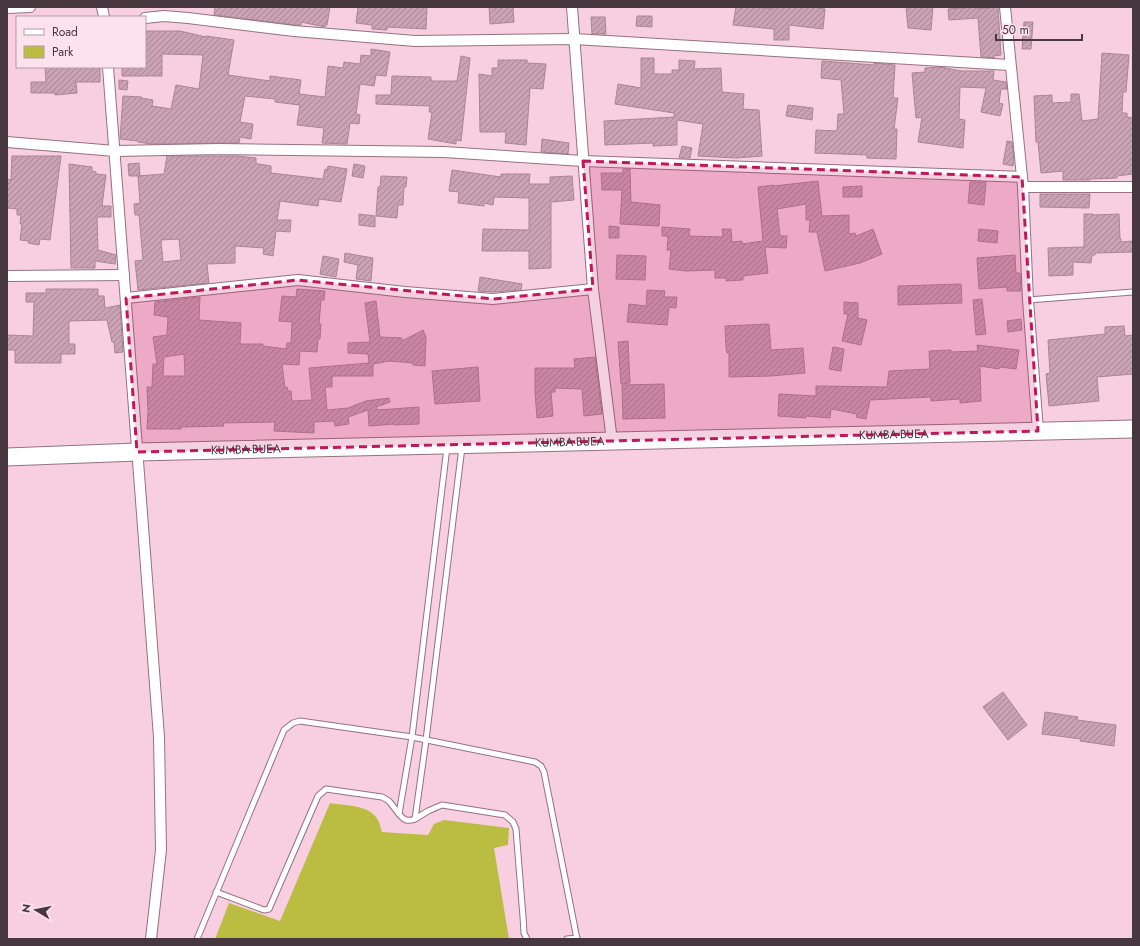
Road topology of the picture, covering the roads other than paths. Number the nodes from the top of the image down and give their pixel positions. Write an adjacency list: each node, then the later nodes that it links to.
1 (30, 7): 4 (street)
2 (572, 7): 6 (street)
3 (1005, 7): 7 (street)
4 (7, 8)
5 (146, 18): 6 (street)
6 (574, 39): 7 (street); 11 (street)
7 (1010, 65): 12 (street)
8 (108, 68): 10 (street)
9 (7, 142): 10 (street)
10 (115, 151): 11 (street); 14 (street)
11 (583, 161): 12 (street); 16 (street)
12 (1022, 182): 13 (street); 19 (street)
13 (1133, 188)
14 (124, 275): 15 (street); 18 (street)
15 (7, 276)
16 (593, 289): 18 (street); 22 (street)
17 (1133, 292): 19 (lane)
18 (126, 298): 24 (street)
19 (1028, 300): 21 (street)
20 (1133, 428): 21 (highway, KUMBA-BUEA)
21 (1038, 431): 22 (highway, KUMBA-BUEA)
22 (612, 441): 23 (highway, KUMBA-BUEA)
23 (455, 445): 24 (highway, KUMBA-BUEA); 26 (lane); 27 (lane)
24 (137, 452): 25 (highway, KUMBA-BUEA); 32 (street)
25 (7, 457)
26 (412, 737): 27 (lane); 28 (lane); 30 (lane)
27 (426, 740): 29 (lane); 31 (lane)
28 (399, 814): 29 (lane); 30 (lane)
29 (415, 819): 34 (lane)
30 (216, 892): 33 (lane)
31 (577, 938): 35 (lane)
32 (151, 939)
33 (197, 939)
34 (526, 939)
35 (567, 939)

